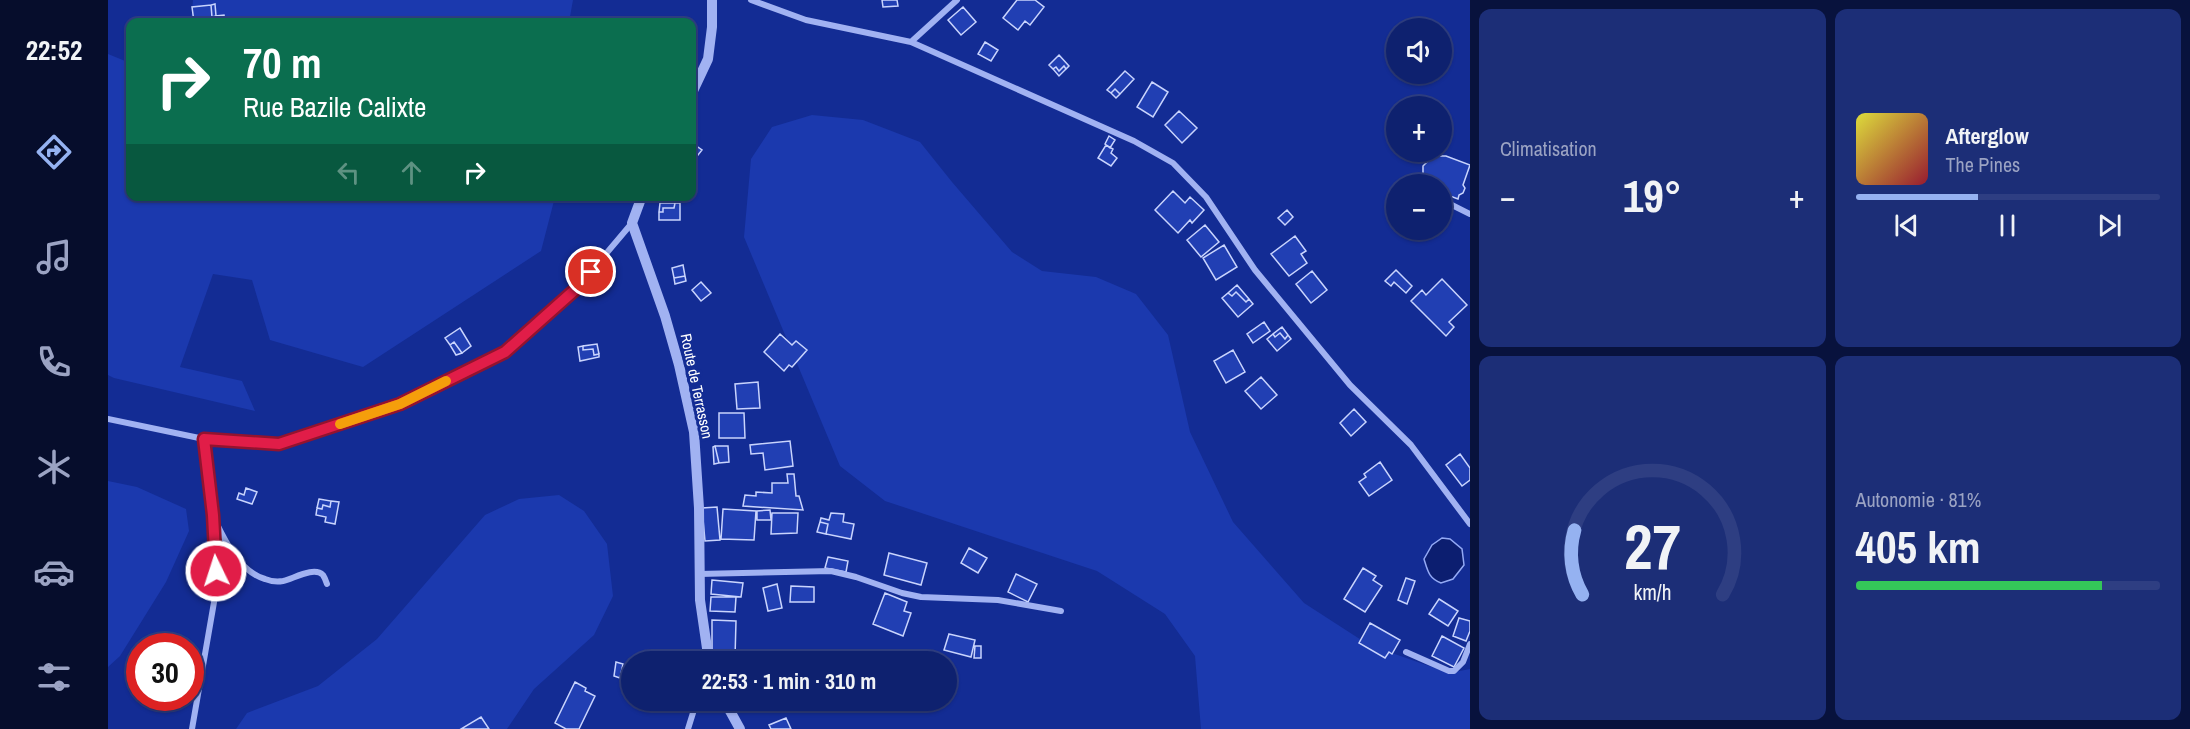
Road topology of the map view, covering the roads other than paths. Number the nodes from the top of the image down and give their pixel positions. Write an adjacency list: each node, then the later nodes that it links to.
1 (712, 0): 5 (street)
2 (751, 0): 4 (street)
3 (957, 0): 4 (street)
4 (911, 42): 13 (street)
5 (696, 84)
6 (640, 201): 9 (street)
7 (1452, 205): 8 (street)
8 (1470, 214)
9 (633, 223): 11 (street); 14 (street, Route de Terrasson)
10 (108, 419): 11 (street)
11 (204, 439): 12 (street)
12 (213, 515): 15 (street); 22 (street)
13 (1470, 524)
14 (699, 574): 16 (street); 18 (street, Route de Terrasson)
15 (327, 584)
16 (1061, 611)
17 (1470, 644): 19 (street)
18 (707, 651)
19 (1406, 652)
20 (694, 711): 23 (street)
21 (730, 711): 24 (street)
22 (192, 729)
23 (688, 729)
24 (740, 729)

